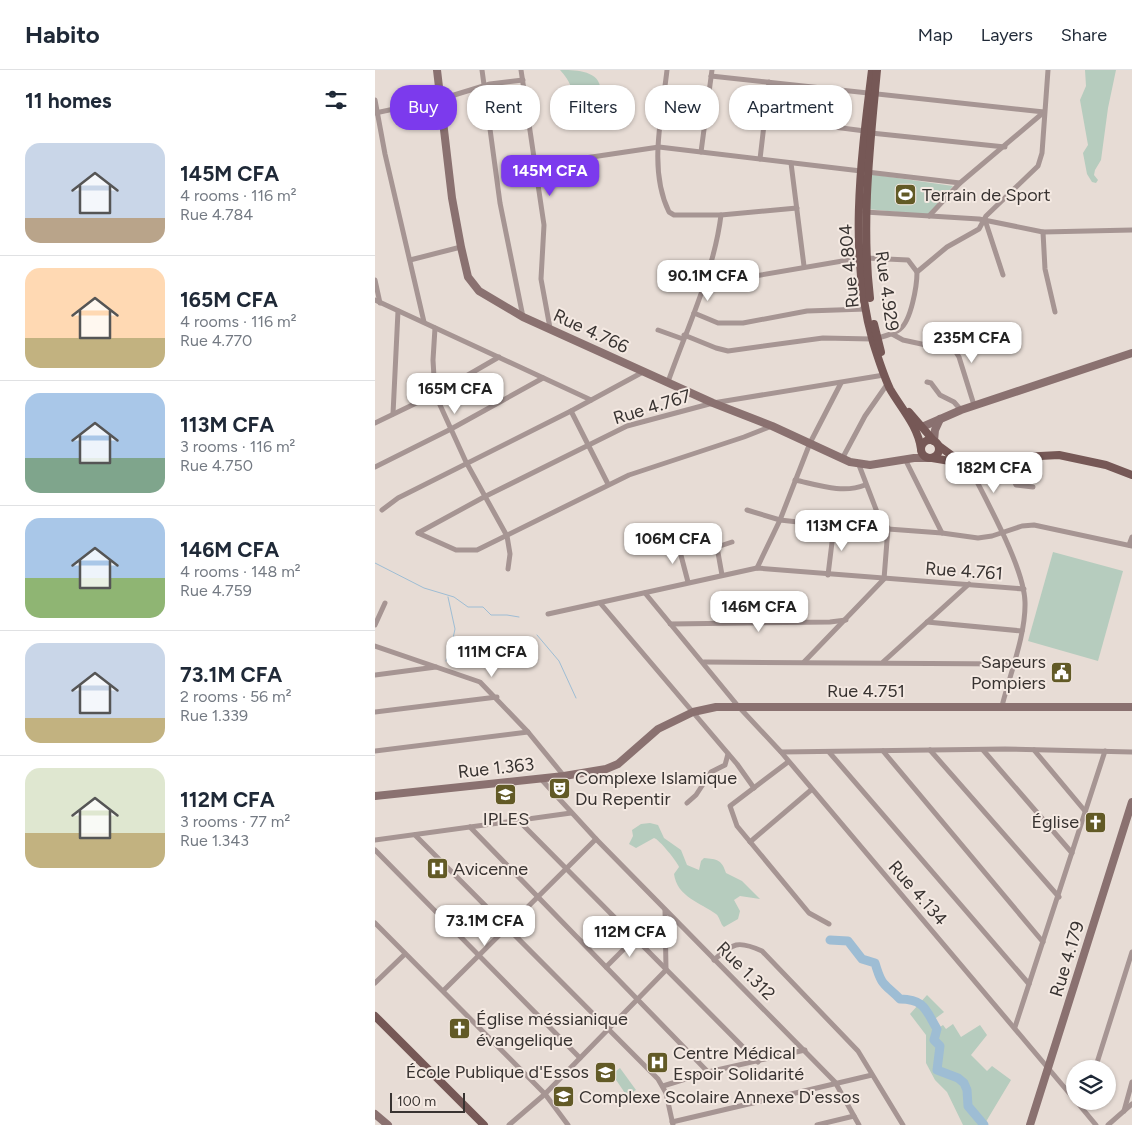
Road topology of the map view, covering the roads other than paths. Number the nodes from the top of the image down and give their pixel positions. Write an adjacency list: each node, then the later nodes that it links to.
1 (437, 70): 12 (street, Rue 4.766)
2 (482, 70): 13 (street)
3 (521, 70): 10 (street)
4 (667, 70): 26 (street)
5 (712, 70): 9 (street)
6 (872, 70): 16 (main road, Rue 4.804)
7 (877, 70): 16 (main road)
8 (1047, 70): 19 (street)
9 (711, 76): 11 (street); 28 (street)
10 (523, 80): 14 (street); 57 (street)
11 (769, 82): 15 (street); 16 (street)
12 (439, 85)
13 (485, 85)
14 (491, 85)
15 (769, 85)
16 (872, 93): 19 (street); 25 (main road, Rue 4.804)
17 (375, 100): 20 (street)
18 (390, 110): 20 (street)
19 (1044, 112): 27 (street); 38 (street)
20 (376, 113): 43 (street)
21 (444, 130): 41 (street, Rue 4.766)
22 (491, 130): 54 (street)
23 (763, 130): 30 (street)
24 (852, 130): 25 (street)
25 (868, 132): 27 (street); 32 (main road, Rue 4.804)
26 (659, 147): 28 (street); 29 (street); 36 (street)
27 (1005, 147): 33 (street)
28 (701, 152): 30 (street)
29 (585, 158)
30 (760, 159): 31 (street)
31 (791, 163): 32 (street); 34 (street)
32 (864, 172): 33 (street); 35 (main road, Rue 4.929); 42 (main road, Rue 4.804)
33 (960, 183): 37 (street)
34 (797, 208): 36 (street); 44 (street)
35 (865, 212): 37 (street); 42 (main road, Rue 4.929)
36 (721, 215): 45 (street)
37 (929, 216): 38 (street)
38 (985, 220): 40 (street); 46 (street); 47 (street)
39 (1132, 230): 40 (street)
40 (1043, 232): 52 (street)
41 (461, 246): 43 (street); 54 (street, Rue 4.766)
42 (863, 258): 44 (street); 46 (street); 50 (main road, Rue 4.804); 62 (main road, Rue 4.929)
43 (410, 260): 55 (street)
44 (804, 266): 45 (street)
45 (709, 269): 53 (street)
46 (917, 272): 59 (street)
47 (1003, 275)
48 (375, 280): 49 (street)
49 (377, 302): 51 (street)
50 (866, 309): 53 (street); 62 (main road, Rue 4.804)
51 (398, 311): 55 (street); 78 (street)
52 (1055, 312)
53 (694, 313): 60 (street)
54 (523, 317): 57 (street, Rue 4.766)
55 (424, 322): 56 (street)
56 (435, 328): 65 (street); 72 (street)
57 (550, 328): 66 (street, Rue 4.766)
58 (658, 330): 60 (street)
59 (892, 334): 62 (street); 63 (street)
60 (683, 337): 62 (street); 69 (street)
61 (947, 338): 75 (street)
62 (875, 339): 68 (main road, Rue 4.804); 82 (main road, Rue 4.929)
63 (926, 345)
64 (1132, 353): 75 (street)
65 (499, 357): 67 (street); 72 (street)
66 (643, 372): 69 (street, Rue 4.766); 73 (street)
67 (543, 378): 73 (street); 83 (street)
68 (886, 379): 71 (street, Rue 4.767); 87 (main road, Rue 4.804); 90 (street)
69 (668, 382): 74 (street, Rue 4.766)
70 (927, 382): 76 (street)
71 (841, 383): 74 (street, Rue 4.767); 84 (street)
72 (435, 394): 78 (street); 83 (street)
73 (591, 400): 77 (street)
74 (713, 403): 81 (street, Rue 4.766); 86 (street, Rue 4.767)
75 (974, 405): 76 (street)
76 (961, 410): 79 (street)
77 (571, 411): 86 (street); 93 (street)
78 (393, 414): 80 (street)
79 (940, 419): 82 (street); 85 (street)
80 (375, 423)
81 (772, 426): 84 (street, Rue 4.766); 99 (street)
82 (922, 428): 85 (main road, Rue 4.929)
83 (451, 430): 93 (street); 96 (street)
84 (810, 443): 90 (street, Rue 4.766); 98 (street)
85 (937, 443): 87 (main road); 88 (main road); 92 (main road, Rue 4.929)
86 (588, 445): 99 (street); 102 (street, Rue 4.767)
87 (921, 449): 88 (main road); 91 (street, Rue 4.766)
88 (931, 458): 91 (street, Rue 4.766); 92 (main road)
89 (1004, 458): 94 (main road); 97 (main road); 101 (street)
90 (843, 459): 95 (street, Rue 4.766)
91 (905, 459): 95 (street, Rue 4.766); 108 (street)
92 (959, 461): 94 (main road)
93 (465, 462): 102 (street); 103 (street)
94 (968, 464): 109 (street)
95 (859, 465): 100 (street)
96 (375, 467)
97 (1132, 475)
98 (795, 480): 100 (street); 105 (street)
99 (608, 484): 110 (street)
100 (865, 485): 107 (street)
101 (1033, 487)
102 (484, 497): 110 (street); 110 (street, Rue 4.767)
103 (382, 510)
104 (747, 510): 105 (street)
105 (780, 520): 106 (street); 115 (street)
106 (834, 526): 107 (street); 118 (street)
107 (888, 528): 108 (street); 119 (street)
108 (942, 533): 109 (street)
109 (1001, 533): 114 (street); 122 (street)
110 (507, 536): 116 (street)
111 (1132, 537): 114 (street)
112 (732, 542): 117 (street)
113 (678, 544): 120 (street)
114 (1131, 546)
115 (757, 568): 117 (street, Rue 4.761); 118 (street, Rue 4.761)
116 (508, 569)
117 (722, 575): 120 (street, Rue 4.761)
118 (828, 575): 119 (street, Rue 4.761)
119 (885, 579): 121 (street, Rue 4.761); 127 (street)
120 (688, 582): 123 (street, Rue 4.761)
121 (969, 584): 122 (street, Rue 4.761); 128 (street)
122 (1024, 589): 131 (street)
123 (645, 593): 125 (street, Rue 4.761); 129 (street, Rue 4.134)
124 (385, 603): 130 (street)
125 (601, 604): 126 (street, Rue 4.761); 144 (street)
126 (548, 614)
127 (846, 620): 129 (street); 134 (street)
128 (927, 622): 131 (street); 135 (street)
129 (670, 624): 133 (street, Rue 4.134)
130 (375, 625)
131 (1022, 631): 136 (street)
132 (375, 646): 137 (street)
133 (704, 662): 134 (street); 140 (street, Rue 4.134)
134 (804, 662): 135 (street)
135 (883, 662): 136 (street)
136 (1013, 664): 141 (street)
137 (436, 667): 138 (street); 139 (street)
138 (375, 675)
139 (497, 697): 143 (street); 145 (street)
140 (738, 706): 141 (street, Rue 4.751); 144 (street, Rue 4.751); 152 (street, Rue 4.134)
141 (1002, 706): 142 (street, Rue 4.751)
142 (1132, 707)
143 (375, 712)
144 (693, 712): 155 (street); 157 (street, Rue 4.751)
145 (528, 732): 149 (street); 158 (street)
146 (930, 750): 147 (street); 150 (street); 177 (street)
147 (983, 750): 148 (street); 174 (street)
148 (1033, 750): 151 (street); 165 (street)
149 (375, 751)
150 (883, 751): 153 (street); 183 (street)
151 (1105, 751): 154 (street); 165 (street)
152 (781, 752): 153 (street); 156 (street, Rue 4.134)
153 (829, 752): 191 (street)
154 (1132, 752)
155 (728, 754): 160 (street); 164 (street)
156 (787, 762): 160 (street); 161 (street, Rue 4.134)
157 (618, 764): 158 (street, Rue 1.363)
158 (564, 776): 159 (street, Rue 1.363)
159 (541, 779): 162 (street, Rue 1.363); 166 (street, Rue 1.312)
160 (754, 788): 172 (street)
161 (811, 790): 172 (street); 195 (street, Rue 4.134)
162 (375, 796)
163 (1132, 802): 201 (street, Rue 4.179)
164 (687, 803)
165 (1085, 811): 174 (street)
166 (571, 813): 167 (street); 170 (street, Rue 1.312)
167 (520, 822): 168 (street); 175 (street)
168 (470, 827): 169 (street); 176 (street)
169 (415, 835): 171 (street); 181 (street)
170 (596, 839): 175 (street); 178 (street, Rue 1.312)
171 (375, 840)
172 (750, 842): 180 (street)
173 (375, 850): 186 (street)
174 (1071, 853): 177 (street)
175 (566, 868): 176 (street); 182 (street)
176 (536, 896): 181 (street); 188 (street)
177 (1059, 896): 183 (street)
178 (665, 910): 187 (street, Rue 1.312); 189 (street)
179 (375, 923): 185 (street)
180 (829, 924)
181 (507, 925): 186 (street); 196 (street)
182 (634, 939): 188 (street); 189 (street)
183 (1043, 942): 191 (street)
184 (1132, 952): 199 (street)
185 (405, 954): 190 (street); 192 (street)
186 (478, 954): 192 (street); 198 (street)
187 (715, 960): 197 (street, Rue 1.312); 203 (street)
188 (606, 967): 193 (street)
189 (666, 970): 193 (street); 200 (street)
190 (375, 983)
191 (1029, 984): 195 (street)
192 (444, 990): 208 (street)
193 (636, 1000): 196 (street); 202 (street)
194 (375, 1016): 216 (main road)
195 (1015, 1027): 201 (street, Rue 4.134)
196 (608, 1030): 198 (street); 206 (street)
197 (805, 1050): 200 (street); 204 (street, Rue 1.312)
198 (580, 1058): 208 (street)
199 (1098, 1060)
200 (758, 1062): 202 (street)
201 (1049, 1070): 207 (street, Rue 4.134); 222 (street, Rue 4.179)
202 (708, 1072): 206 (street)
203 (872, 1075): 204 (street); 221 (street)
204 (835, 1082): 213 (street, Rue 1.312); 214 (street)
205 (1132, 1082): 211 (street)
206 (663, 1086): 214 (street)
207 (1066, 1090)
208 (545, 1094): 217 (street); 218 (street)
209 (1132, 1104): 211 (street)
210 (1083, 1110): 223 (street, Rue 4.134)
211 (1124, 1112): 224 (street)
212 (375, 1114): 215 (street)
213 (854, 1116): 219 (street); 220 (street, Rue 1.312)
214 (673, 1124)
215 (388, 1125)
216 (484, 1125)
217 (509, 1125)
218 (568, 1125)
219 (817, 1125)
220 (859, 1125)
221 (903, 1125)
222 (1030, 1125)
223 (1097, 1125)
224 (1108, 1125)

